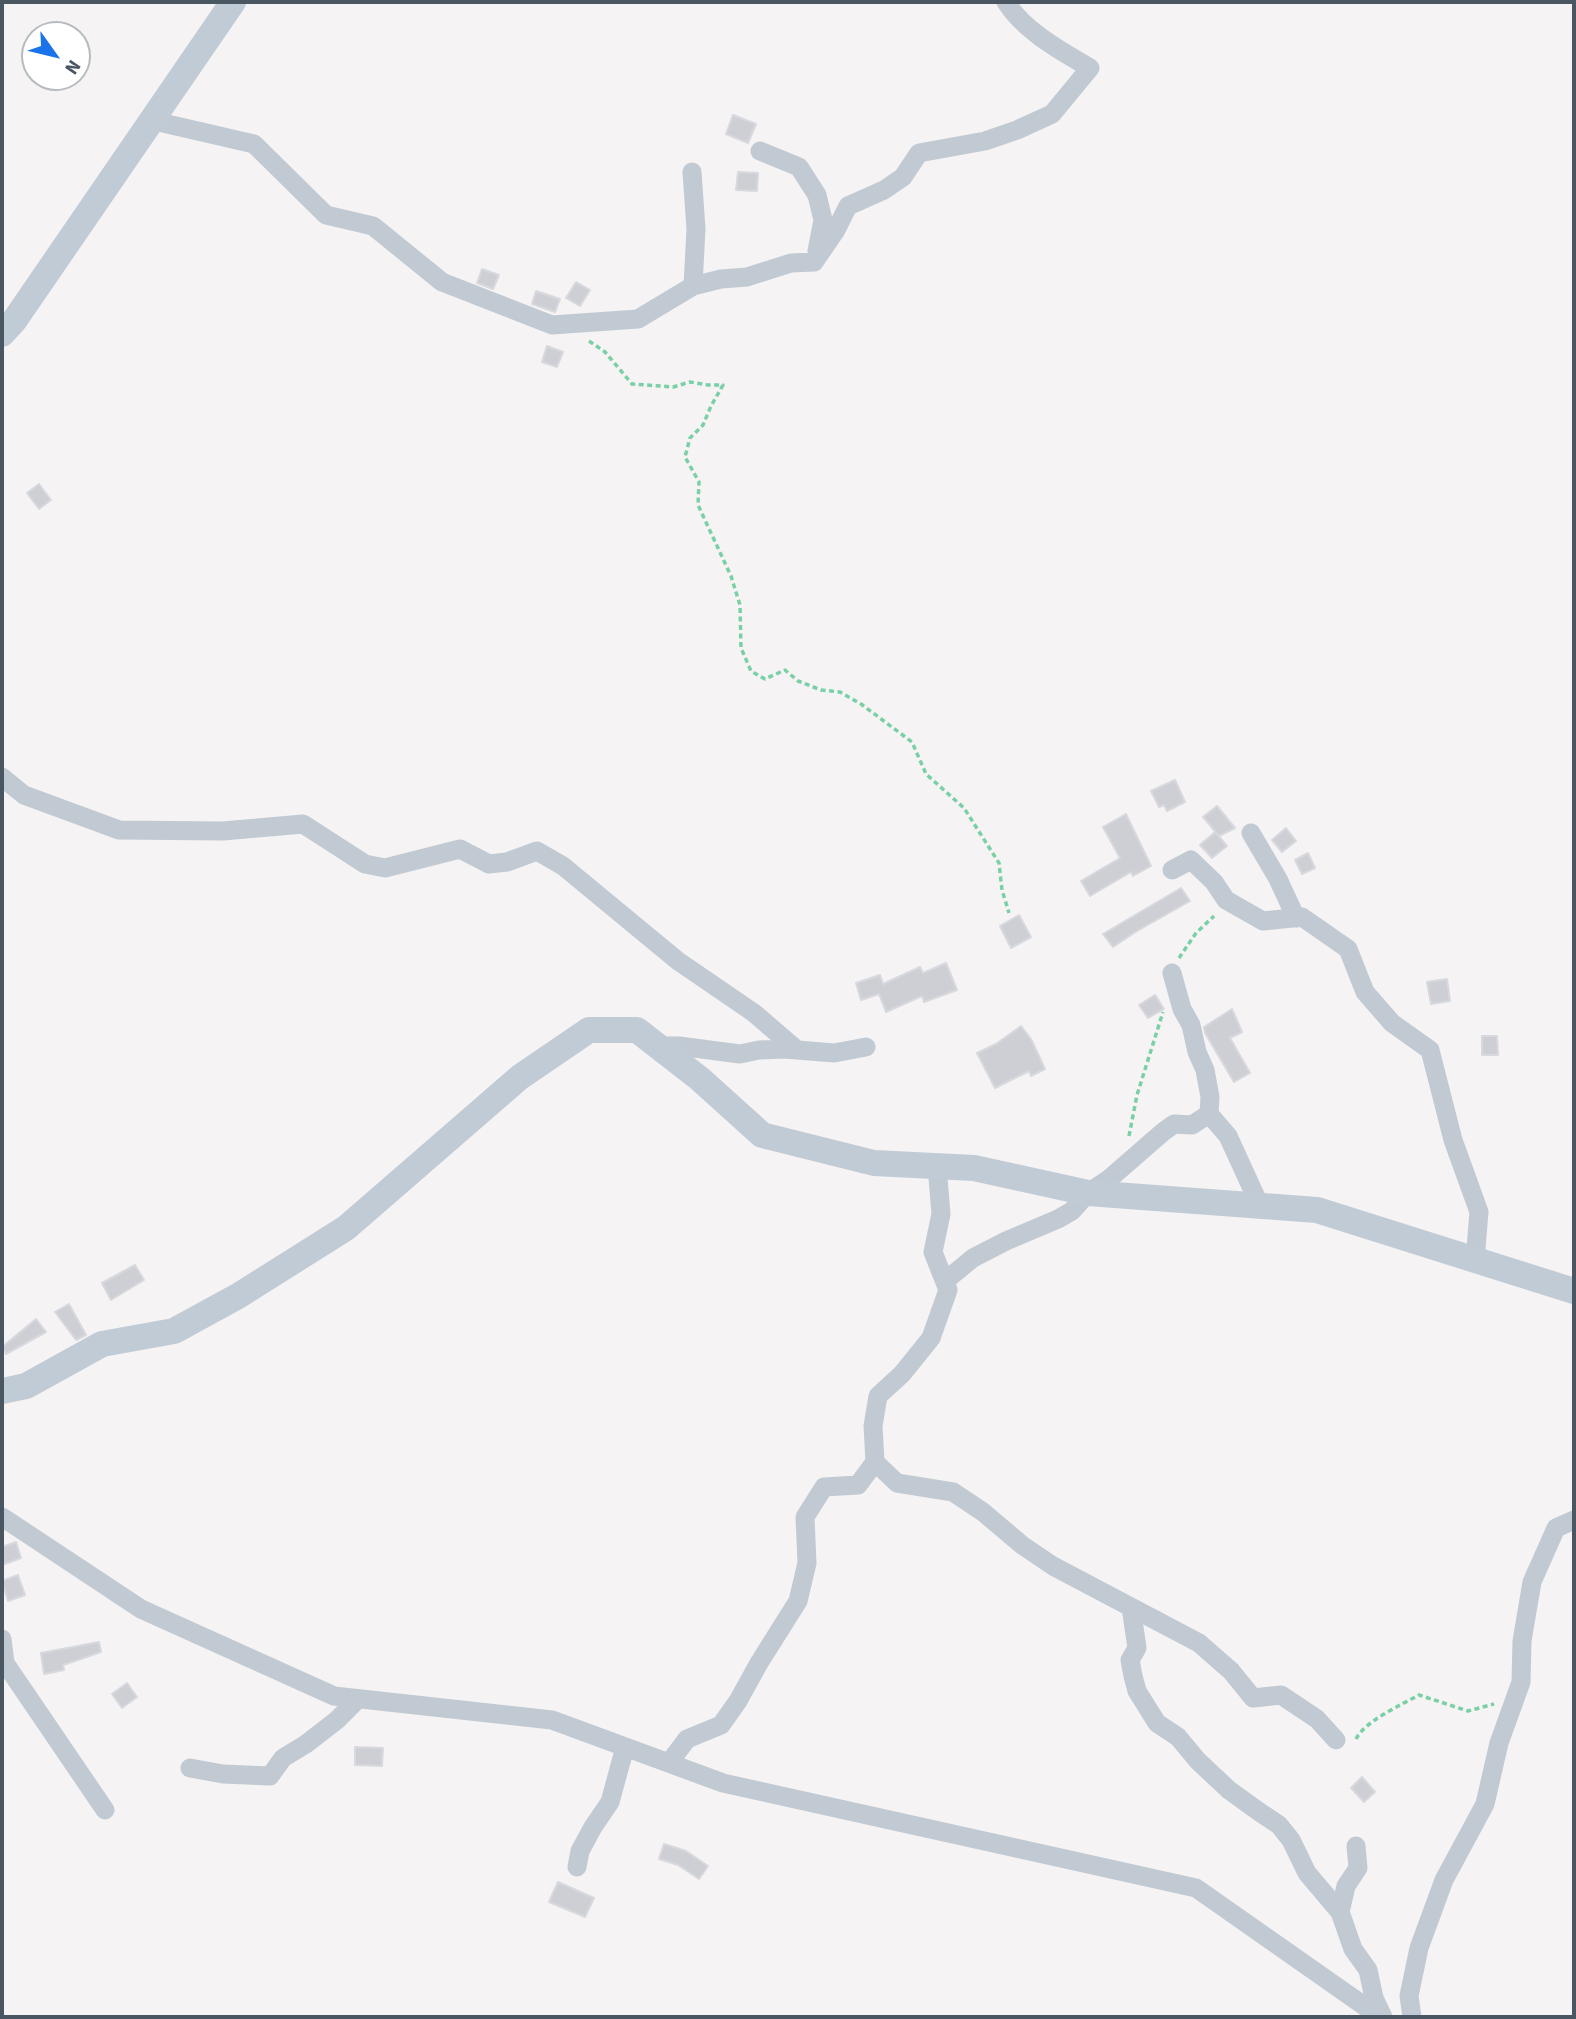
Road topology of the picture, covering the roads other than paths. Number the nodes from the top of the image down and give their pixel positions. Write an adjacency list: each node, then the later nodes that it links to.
1 (233, 2): 3 (street)
2 (1006, 2): 6 (street)
3 (150, 120): 7 (street); 8 (street)
4 (760, 151): 6 (street)
5 (692, 172): 7 (street)
6 (814, 262): 7 (street)
7 (693, 286)
8 (2, 334)
9 (2, 777): 16 (street)
10 (1251, 833): 12 (street)
11 (1172, 870): 12 (street)
12 (1296, 918): 21 (street)
13 (1172, 973): 17 (street)
14 (658, 1046): 16 (street); 18 (street); 24 (street)
15 (866, 1047): 16 (street)
16 (797, 1050)
17 (1209, 1114): 19 (street); 20 (street)
18 (937, 1166): 19 (street); 22 (street)
19 (1088, 1193): 20 (street); 22 (street)
20 (1260, 1206): 21 (street)
21 (1475, 1260): 23 (street)
22 (945, 1281): 25 (street)
23 (1574, 1291)
24 (2, 1391)
25 (875, 1462): 28 (street); 33 (street)
26 (2, 1517): 30 (street)
27 (1574, 1520): 40 (street)
28 (1131, 1607): 31 (street); 38 (street)
29 (2, 1639): 35 (street)
30 (358, 1699): 32 (street); 34 (street)
31 (1345, 1742)
32 (625, 1747): 33 (street); 37 (street)
33 (670, 1763): 39 (street)
34 (190, 1768)
35 (105, 1810)
36 (1356, 1846): 38 (street)
37 (577, 1867)
38 (1340, 1912): 39 (street)
39 (1381, 2017)
40 (1412, 2017)

